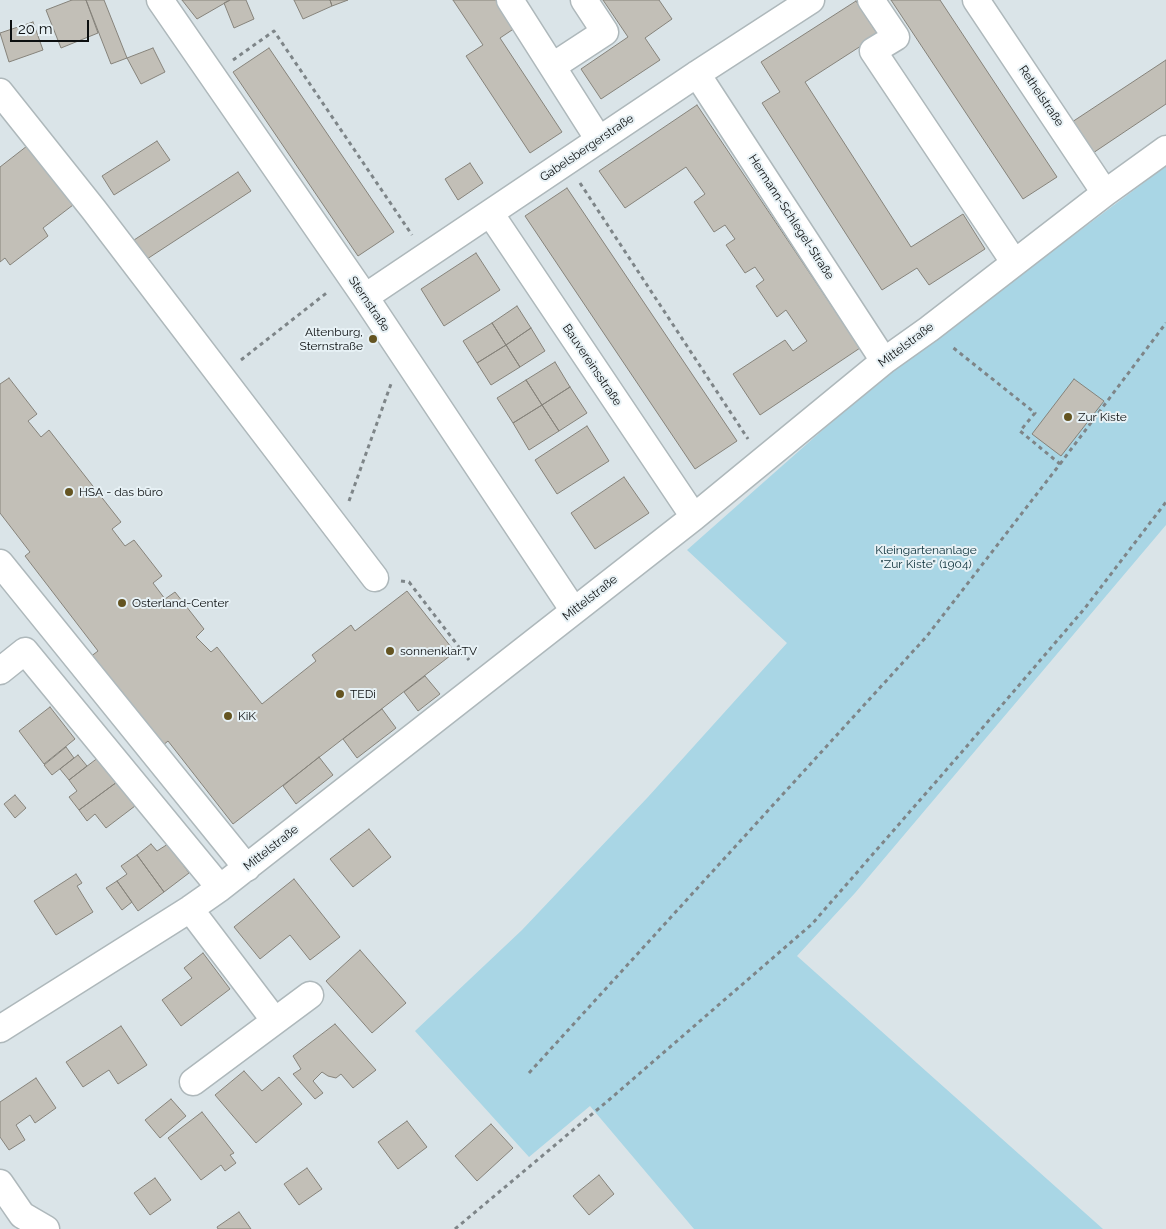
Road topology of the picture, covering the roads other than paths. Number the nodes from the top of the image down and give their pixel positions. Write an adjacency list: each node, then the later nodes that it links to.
1 (160, 0): 15 (street, Sternstraße)
2 (510, 0): 7 (street)
3 (584, 0): 7 (street)
4 (811, 0): 8 (street, Gabelsbergerstraße)
5 (871, 0): 14 (street)
6 (976, 0): 12 (street, Rethelstraße)
7 (553, 66): 10 (street)
8 (697, 74): 10 (street, Gabelsbergerstraße); 16 (street, Hermann-Schlegel-Straße)
9 (0, 92): 19 (street)
10 (599, 140): 13 (street, Gabelsbergerstraße)
11 (1166, 149): 12 (street, Mittelstraße)
12 (1105, 193): 14 (street, Mittelstraße)
13 (490, 213): 15 (street, Gabelsbergerstraße); 17 (street, Bauvereinsstraße)
14 (1014, 262): 16 (street, Mittelstraße)
15 (365, 297): 20 (street, Sternstraße)
16 (884, 361): 17 (street, Mittelstraße)
17 (694, 517): 20 (street, Mittelstraße)
18 (0, 563): 22 (street)
19 (375, 578)
20 (574, 611): 22 (street, Mittelstraße)
21 (0, 671): 23 (street)
22 (247, 868): 23 (street, Mittelstraße)
23 (220, 888): 24 (street, Mittelstraße)
24 (190, 909): 26 (street); 27 (street, Mittelstraße)
25 (310, 995): 26 (street)
26 (275, 1021): 28 (street)
27 (0, 1029)
28 (193, 1082)
29 (0, 1182): 30 (street)
30 (46, 1229)

